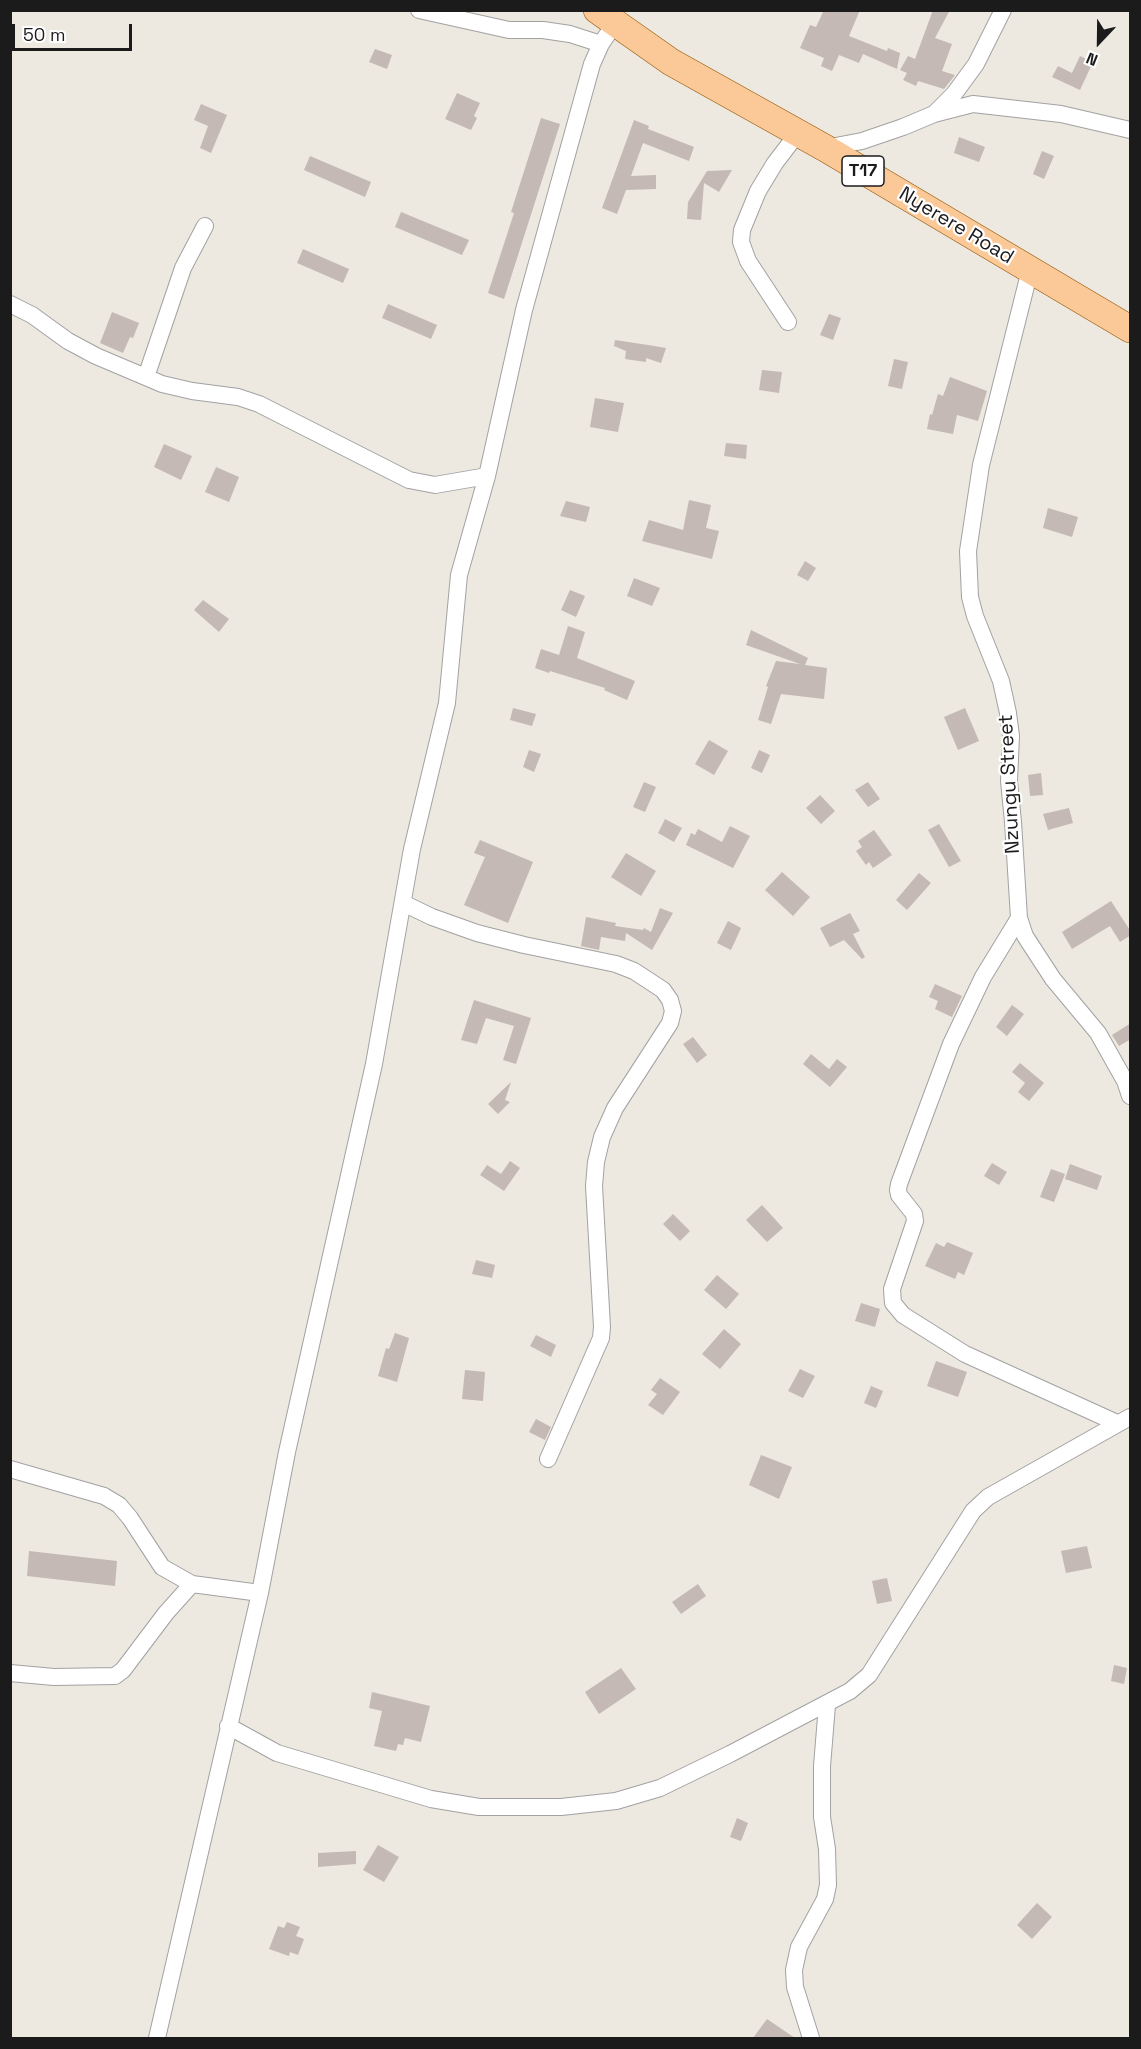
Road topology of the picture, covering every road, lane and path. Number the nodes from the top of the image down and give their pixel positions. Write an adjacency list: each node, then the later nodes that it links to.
1 (419, 10): 3 (street)
2 (1003, 10): 4 (street)
3 (604, 26): 6 (main road, Nyerere Road / T17); 14 (street)
4 (934, 114): 5 (street); 7 (street)
5 (1131, 130)
6 (798, 133): 7 (main road, Nyerere Road / T17); 11 (street)
7 (825, 148): 9 (main road, Nyerere Road / T17)
8 (205, 226): 13 (street)
9 (1030, 270): 12 (main road, Nyerere Road / T17); 16 (street, Nzungu Street)
10 (10, 304): 13 (street)
11 (788, 322)
12 (1131, 329)
13 (146, 377): 14 (street)
14 (487, 476): 15 (street)
15 (403, 903): 19 (street); 22 (street)
16 (1019, 918): 17 (street, Nzungu Street); 18 (street)
17 (1131, 1096)
18 (1124, 1420): 24 (street)
19 (548, 1459)
20 (10, 1469): 21 (street)
21 (192, 1584): 22 (street); 23 (street)
22 (260, 1593): 25 (street)
23 (10, 1673)
24 (827, 1705): 25 (street); 27 (street)
25 (228, 1726): 26 (street)
26 (157, 2038)
27 (811, 2038)

